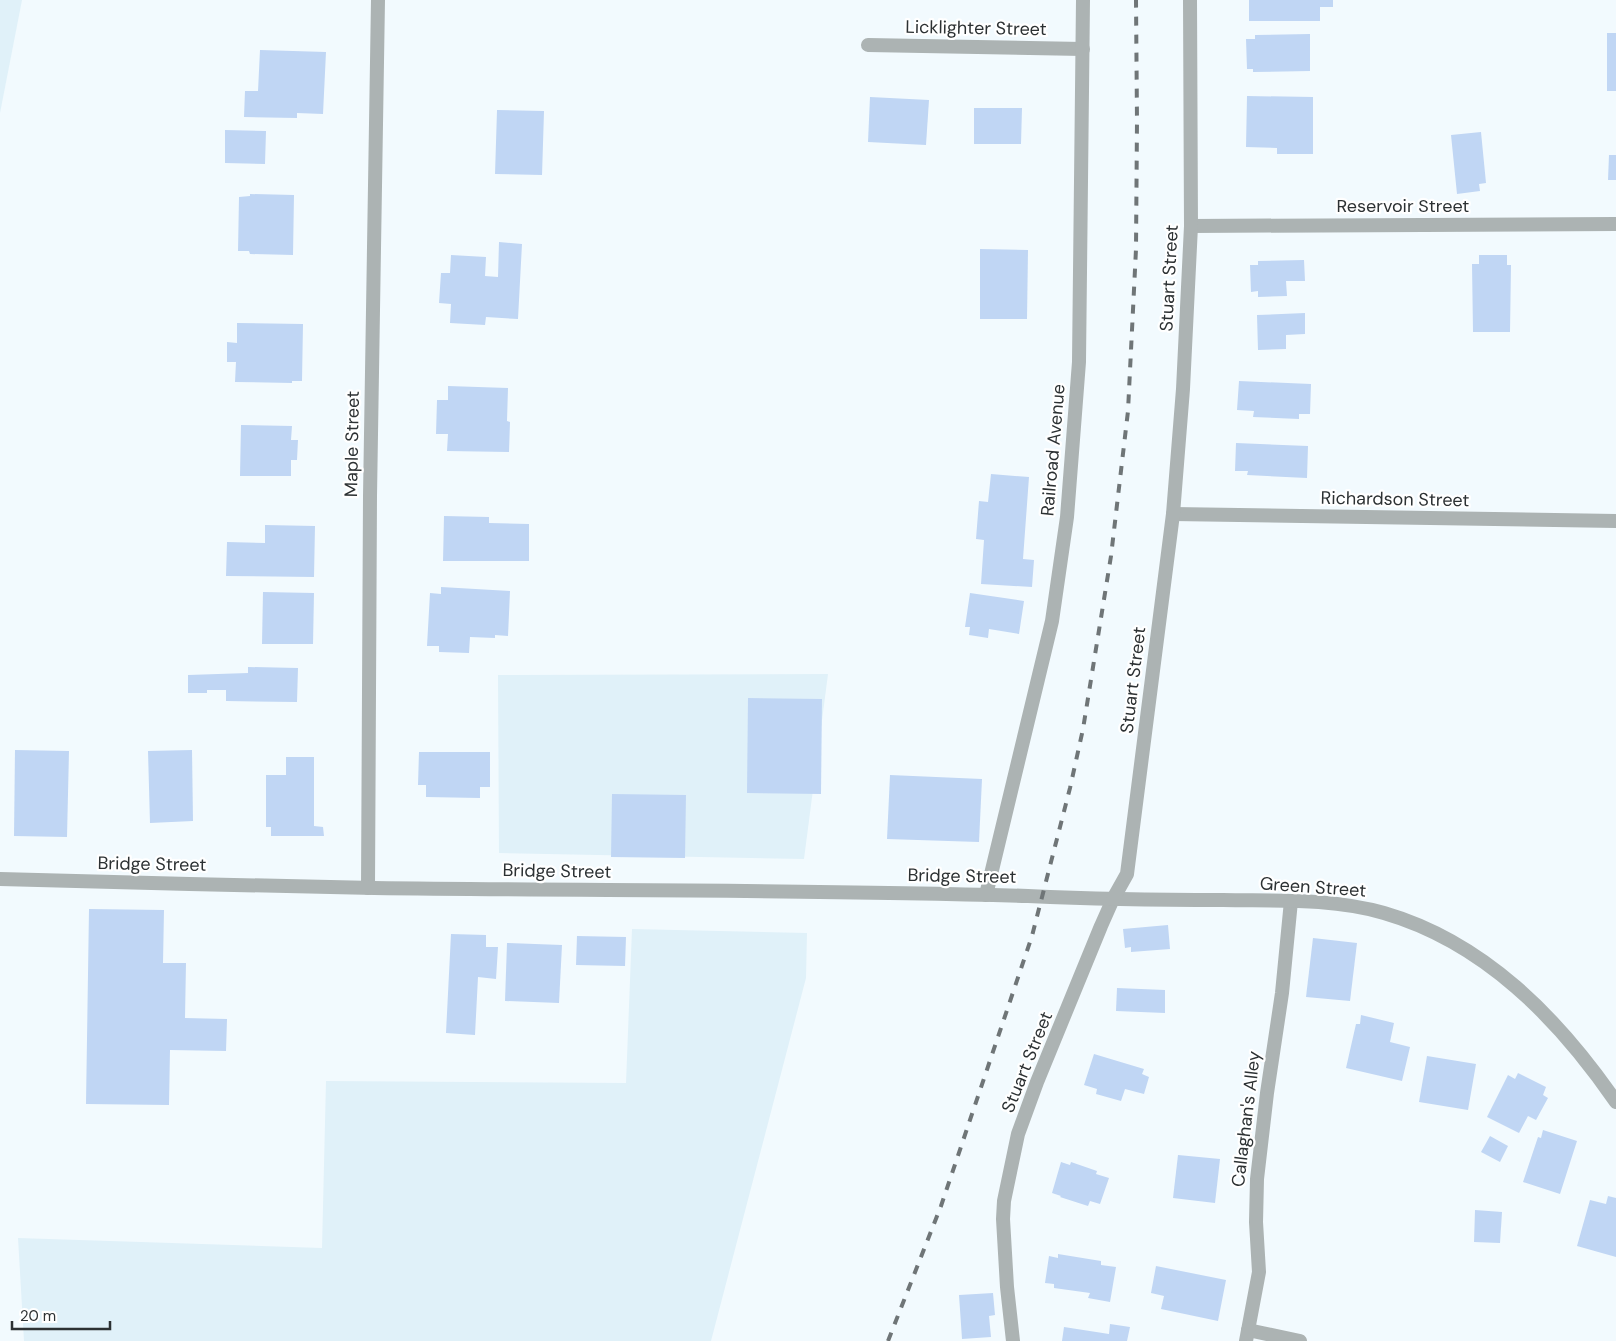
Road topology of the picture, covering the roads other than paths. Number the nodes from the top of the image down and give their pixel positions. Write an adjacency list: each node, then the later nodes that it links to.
1 (378, 0): 11 (street, Maple Street)
2 (1083, 0): 5 (street, Railroad Avenue)
3 (1190, 0): 7 (street, Stuart Street)
4 (868, 45): 5 (street, Licklighter Street)
5 (1082, 49): 12 (street, Railroad Avenue)
6 (1616, 224): 7 (street, Reservoir Street)
7 (1191, 226): 8 (street, Stuart Street)
8 (1173, 514): 9 (street, Richardson Street); 13 (street, Stuart Street)
9 (1616, 521)
10 (0, 879): 11 (street, Bridge Street)
11 (368, 888): 12 (street, Bridge Street)
12 (986, 895): 13 (street, Bridge Street)
13 (1113, 899): 14 (street, Green Street); 17 (street, Stuart Street)
14 (1291, 901): 15 (street, Green Street); 16 (street, Callaghan's Alley)
15 (1616, 1102)
16 (1247, 1336): 18 (street)
17 (1013, 1341)
18 (1300, 1341)

